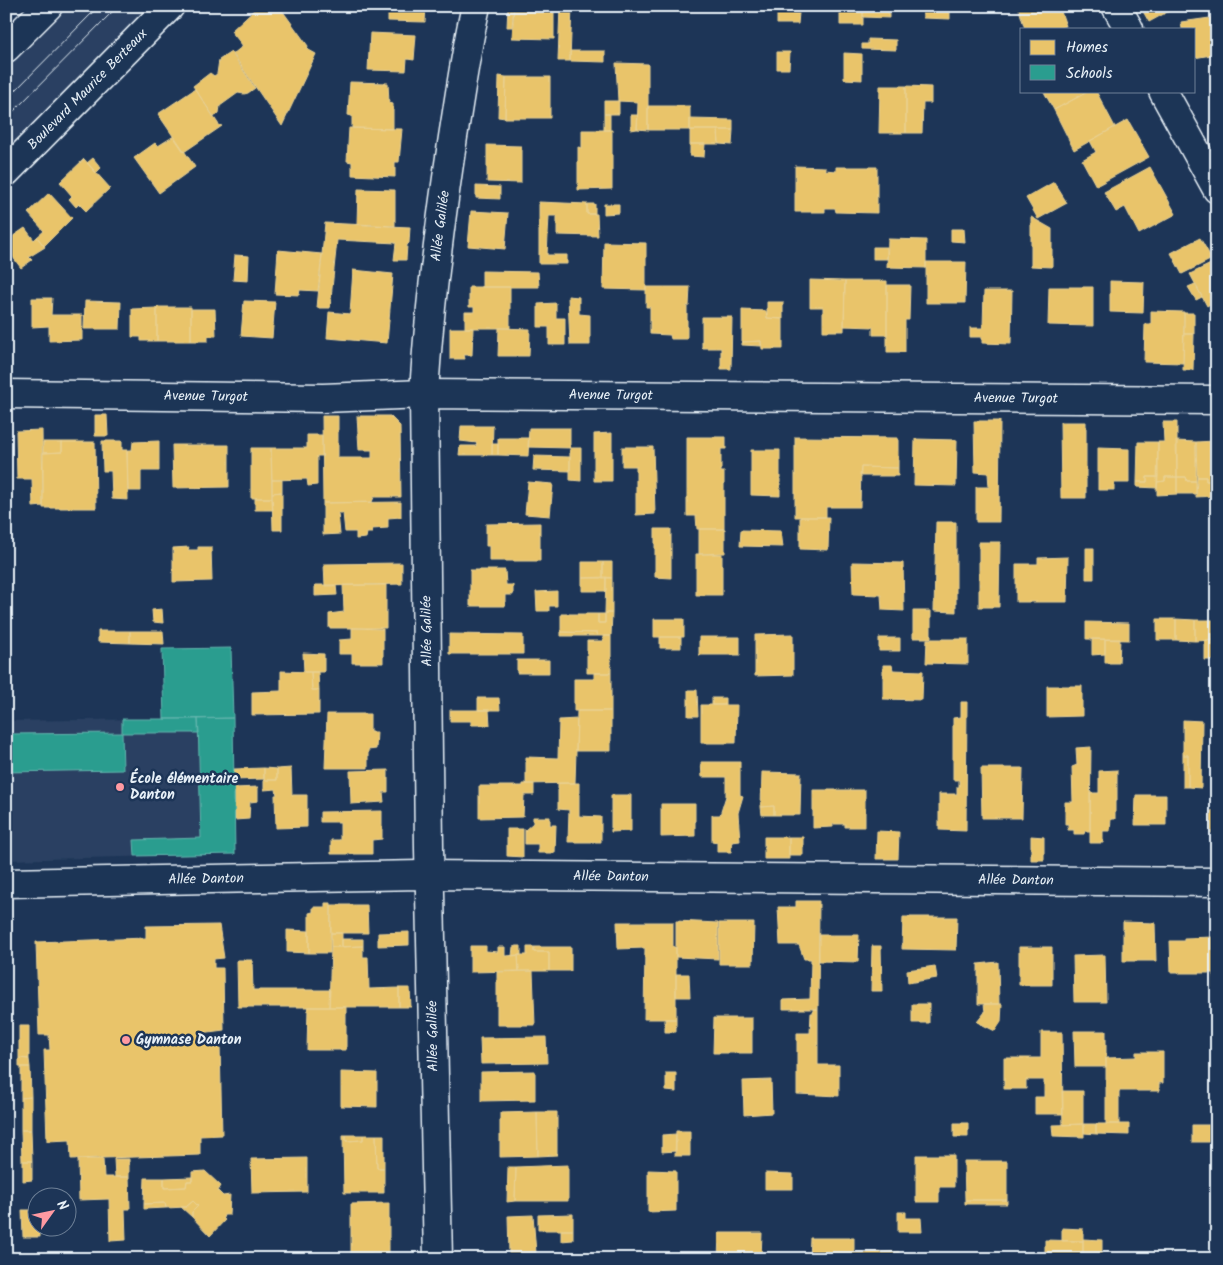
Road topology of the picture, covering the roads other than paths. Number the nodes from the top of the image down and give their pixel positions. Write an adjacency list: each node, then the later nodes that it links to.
1 (48, 6): 6 (street)
2 (170, 6): 8 (street, Boulevard Maurice Berteaux)
3 (476, 6): 11 (street, Allée Galilée)
4 (1116, 6): 5 (street)
5 (1128, 28)
6 (6, 48)
7 (1164, 92): 9 (street)
8 (6, 172)
9 (1217, 189)
10 (6, 394): 11 (street, Avenue Turgot)
11 (424, 394): 12 (street, Avenue Turgot); 13 (street, Allée Galilée)
12 (1217, 400)
13 (430, 875): 14 (street, Allée Danton); 15 (street, Allée Danton); 16 (street, Allée Galilée)
14 (1217, 882)
15 (6, 883)
16 (438, 1259)

